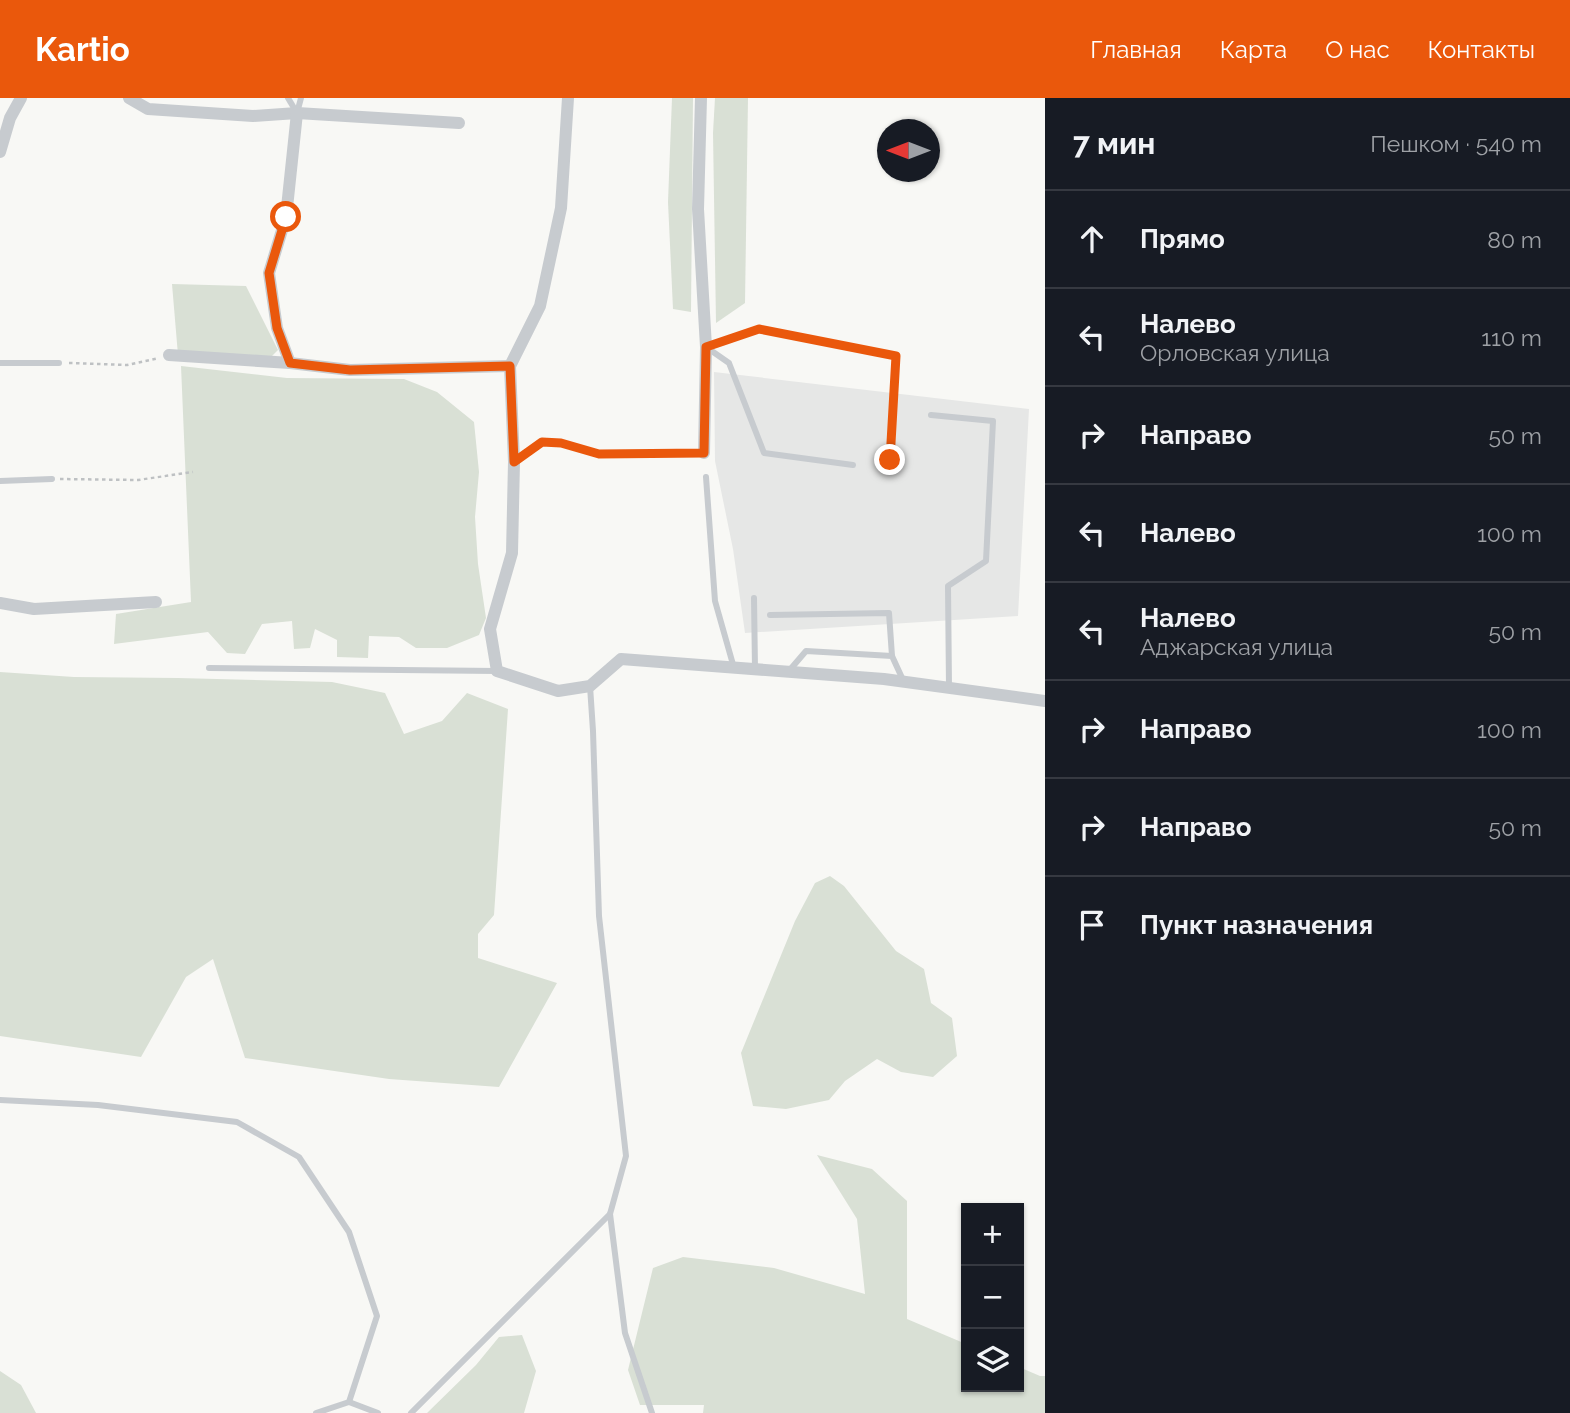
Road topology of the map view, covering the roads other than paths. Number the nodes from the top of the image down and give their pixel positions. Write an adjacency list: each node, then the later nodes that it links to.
1 (22, 98): 9 (street)
2 (129, 98): 7 (street)
3 (288, 98): 7 (lane)
4 (301, 98): 7 (lane)
5 (568, 98): 15 (street)
6 (701, 98): 10 (street)
7 (297, 113): 8 (street); 14 (street)
8 (459, 123)
9 (0, 152)
10 (706, 347): 17 (street); 18 (lane); 20 (lane)
11 (169, 355): 14 (street)
12 (0, 363): 13 (lane)
13 (59, 363)
14 (290, 363): 15 (street)
15 (510, 366): 19 (street)
16 (931, 415): 36 (lane)
17 (704, 453): 19 (lane)
18 (890, 460)
19 (514, 462): 32 (street)
20 (853, 466)
21 (706, 477): 29 (lane)
22 (52, 479): 23 (lane)
23 (0, 481)
24 (754, 598): 31 (lane)
25 (0, 603): 26 (street)
26 (156, 603)
27 (770, 615): 28 (lane)
28 (892, 656): 33 (lane); 34 (lane)
29 (734, 667): 31 (street); 35 (street)
30 (209, 668): 32 (lane)
31 (755, 669): 33 (street)
32 (497, 671): 35 (street)
33 (788, 672): 34 (street)
34 (904, 682): 36 (street)
35 (590, 686): 39 (lane)
36 (949, 687): 37 (street)
37 (1045, 701)
38 (0, 1100): 40 (lane)
39 (610, 1214): 43 (lane); 44 (lane)
40 (349, 1402): 41 (lane); 42 (lane)
41 (316, 1413)
42 (378, 1413)
43 (411, 1413)
44 (652, 1413)

